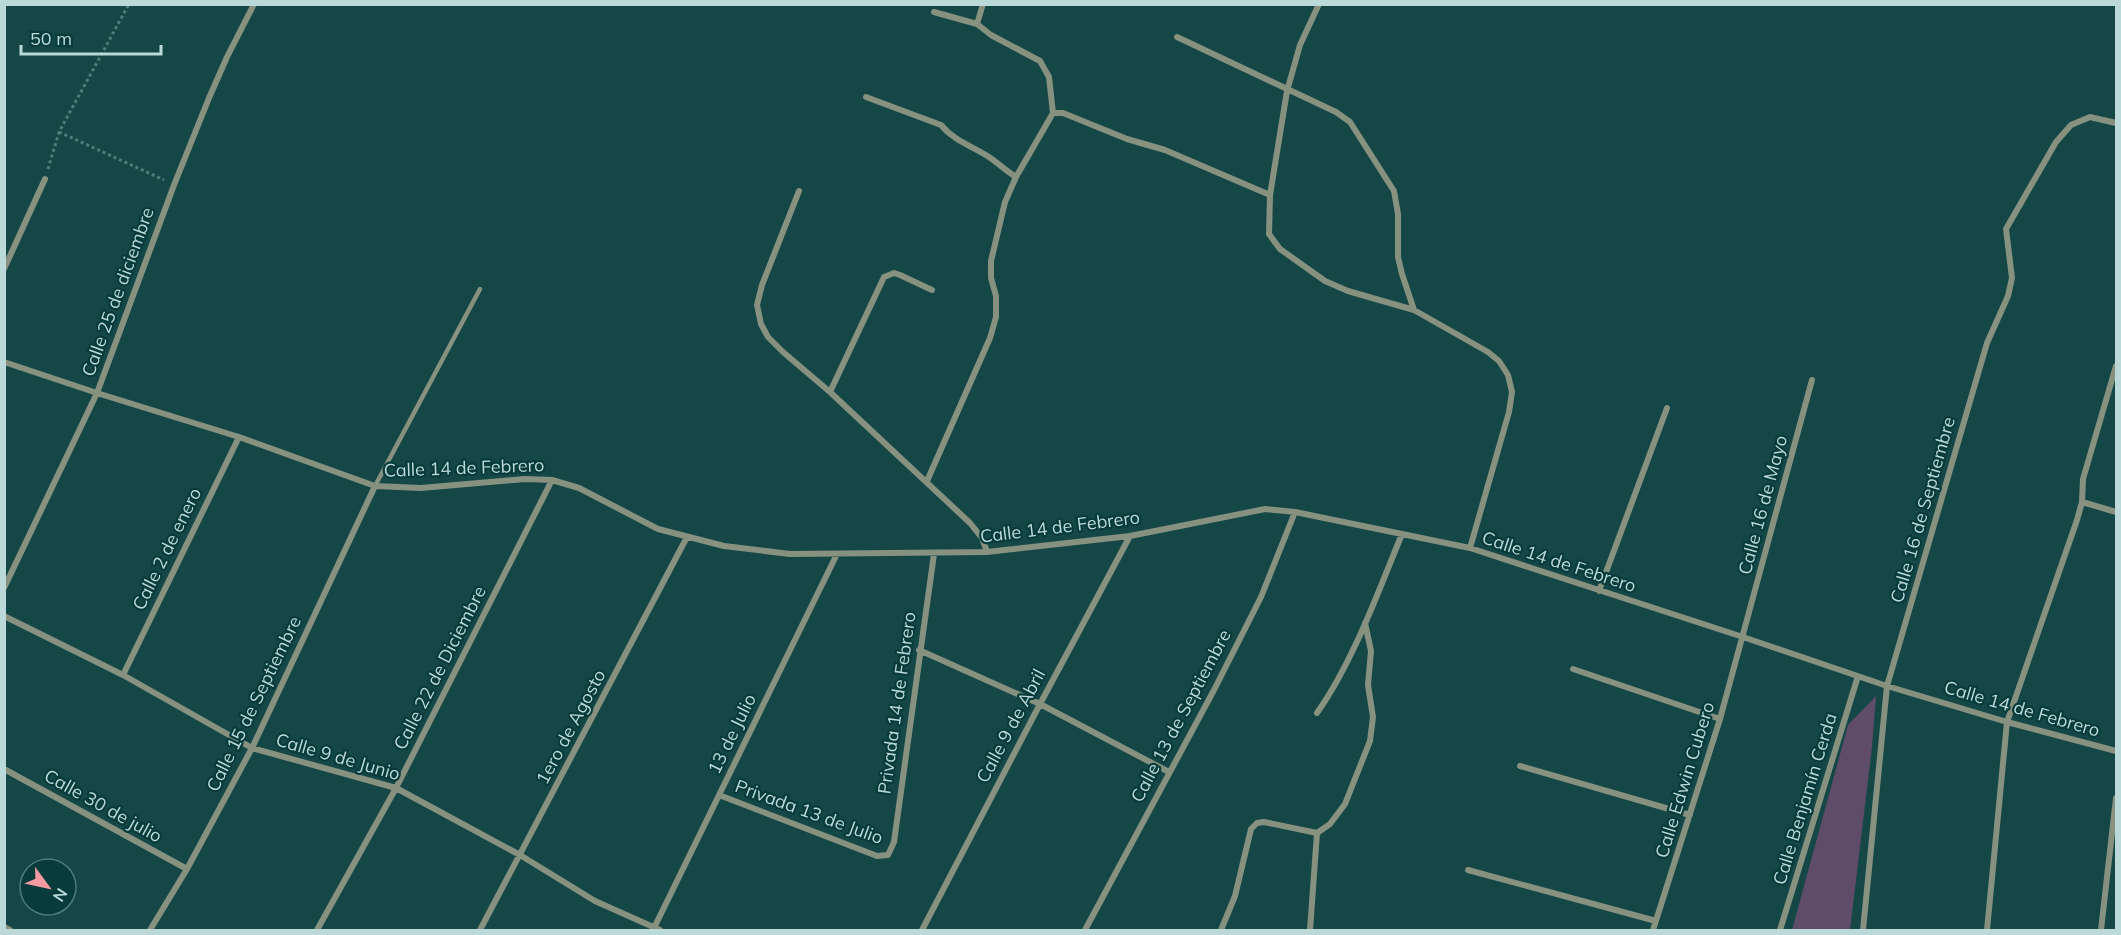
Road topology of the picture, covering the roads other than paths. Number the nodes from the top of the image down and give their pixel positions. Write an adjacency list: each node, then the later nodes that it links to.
1 (254, 4): 23 (street, Calle 25 de diciembre)
2 (983, 4): 5 (street)
3 (1319, 4): 7 (street)
4 (934, 12): 5 (street)
5 (977, 24): 9 (street)
6 (1177, 37): 7 (street)
7 (1287, 91): 14 (street); 18 (street)
8 (866, 98): 11 (street)
9 (1053, 113): 11 (street); 14 (street)
10 (2116, 123): 48 (street, Calle 16 de Septiembre)
11 (1016, 177): 27 (street)
12 (45, 179): 15 (street)
13 (799, 191): 22 (street)
14 (1270, 195): 18 (street)
15 (4, 269)
16 (480, 289): 28 (lane)
17 (932, 290): 22 (street)
18 (1414, 310): 35 (street)
19 (4, 362): 23 (street, Calle 14 de Febrero)
20 (2116, 366): 29 (street)
21 (1812, 380): 43 (street, Calle 16 de Mayo)
22 (830, 392): 27 (street)
23 (97, 393): 25 (street, Calle 14 de Febrero); 39 (street, Calle 25 de diciembre)
24 (1667, 408): 40 (street)
25 (238, 437): 28 (street, Calle 14 de Febrero); 46 (street, Calle 2 de enero)
26 (552, 480): 28 (street, Calle 14 de Febrero); 34 (street, Calle 14 de Febrero); 58 (street, Calle 22 de Diciembre)
27 (927, 482): 36 (street)
28 (375, 486): 53 (street, Calle 15 de Septiembre)
29 (2082, 502): 31 (street); 52 (street)
30 (1295, 512): 32 (street, Calle 14 de Febrero); 33 (street, Calle 14 de Febrero); 57 (street, Calle 13 de Septiembre)
31 (2116, 512)
32 (1402, 534): 35 (street, Calle 14 de Febrero); 42 (street)
33 (1130, 536): 36 (street, Calle 14 de Febrero); 49 (street, Calle 9 de Abril)
34 (687, 537): 37 (street, Calle 14 de Febrero); 63 (street, 1ero de Agosto)
35 (1470, 548): 40 (street, Calle 14 de Febrero)
36 (987, 552): 38 (street, Calle 14 de Febrero)
37 (837, 554): 38 (street, Calle 14 de Febrero); 59 (street, 13 de Julio)
38 (934, 554): 44 (street, Privada 14 de Febrero)
39 (4, 588)
40 (1599, 591): 43 (street, Calle 14 de Febrero)
41 (4, 616): 46 (street, Calle 9 de Junio)
42 (1365, 622): 50 (street); 62 (street)
43 (1743, 637): 47 (street, Calle 14 de Febrero); 51 (street, Calle Edwin Cubero)
44 (919, 650): 49 (street); 64 (street, Privada 14 de Febrero)
45 (1573, 669): 51 (street)
46 (123, 675): 53 (street, Calle 9 de Junio)
47 (1858, 676): 48 (street, Calle 14 de Febrero); 79 (street, Calle Benjamín Cerda)
48 (1887, 686): 52 (street, Calle 14 de Febrero); 80 (street, Calle 16 de Septiembre)
49 (1040, 704): 57 (street); 74 (street, Calle 9 de Abril)
50 (1317, 713)
51 (1720, 719): 61 (street, Calle Edwin Cubero)
52 (2007, 722): 54 (street, Calle 14 de Febrero); 81 (street)
53 (252, 748): 58 (street, Calle 9 de Junio); 65 (street, Calle 15 de Septiembre)
54 (2116, 751)
55 (1520, 766): 61 (street)
56 (4, 769): 65 (street, Calle 30 de julio)
57 (1169, 771): 75 (street, Calle 13 de Septiembre)
58 (396, 788): 63 (street, Calle 9 de Junio); 72 (street, Calle 22 de Diciembre)
59 (720, 795): 64 (street, Privada 13 de Julio); 69 (street, 13 de Julio)
60 (2116, 798): 82 (street)
61 (1690, 815): 67 (street, Calle Edwin Cubero)
62 (1317, 833): 76 (street); 77 (street)
63 (520, 855): 69 (street, Calle 9 de Junio); 73 (street, 1ero de Agosto)
64 (888, 855)
65 (187, 869): 71 (street, Calle 15 de Septiembre)
66 (1468, 870): 67 (street)
67 (1656, 921): 78 (street, Calle Edwin Cubero)
68 (4, 927): 70 (street)
69 (657, 929)
70 (10, 930)
71 (150, 930)
72 (317, 930)
73 (480, 930)
74 (922, 930)
75 (1085, 930)
76 (1221, 930)
77 (1310, 930)
78 (1653, 930)
79 (1780, 930)
80 (1863, 930)
81 (1987, 930)
82 (2101, 930)

